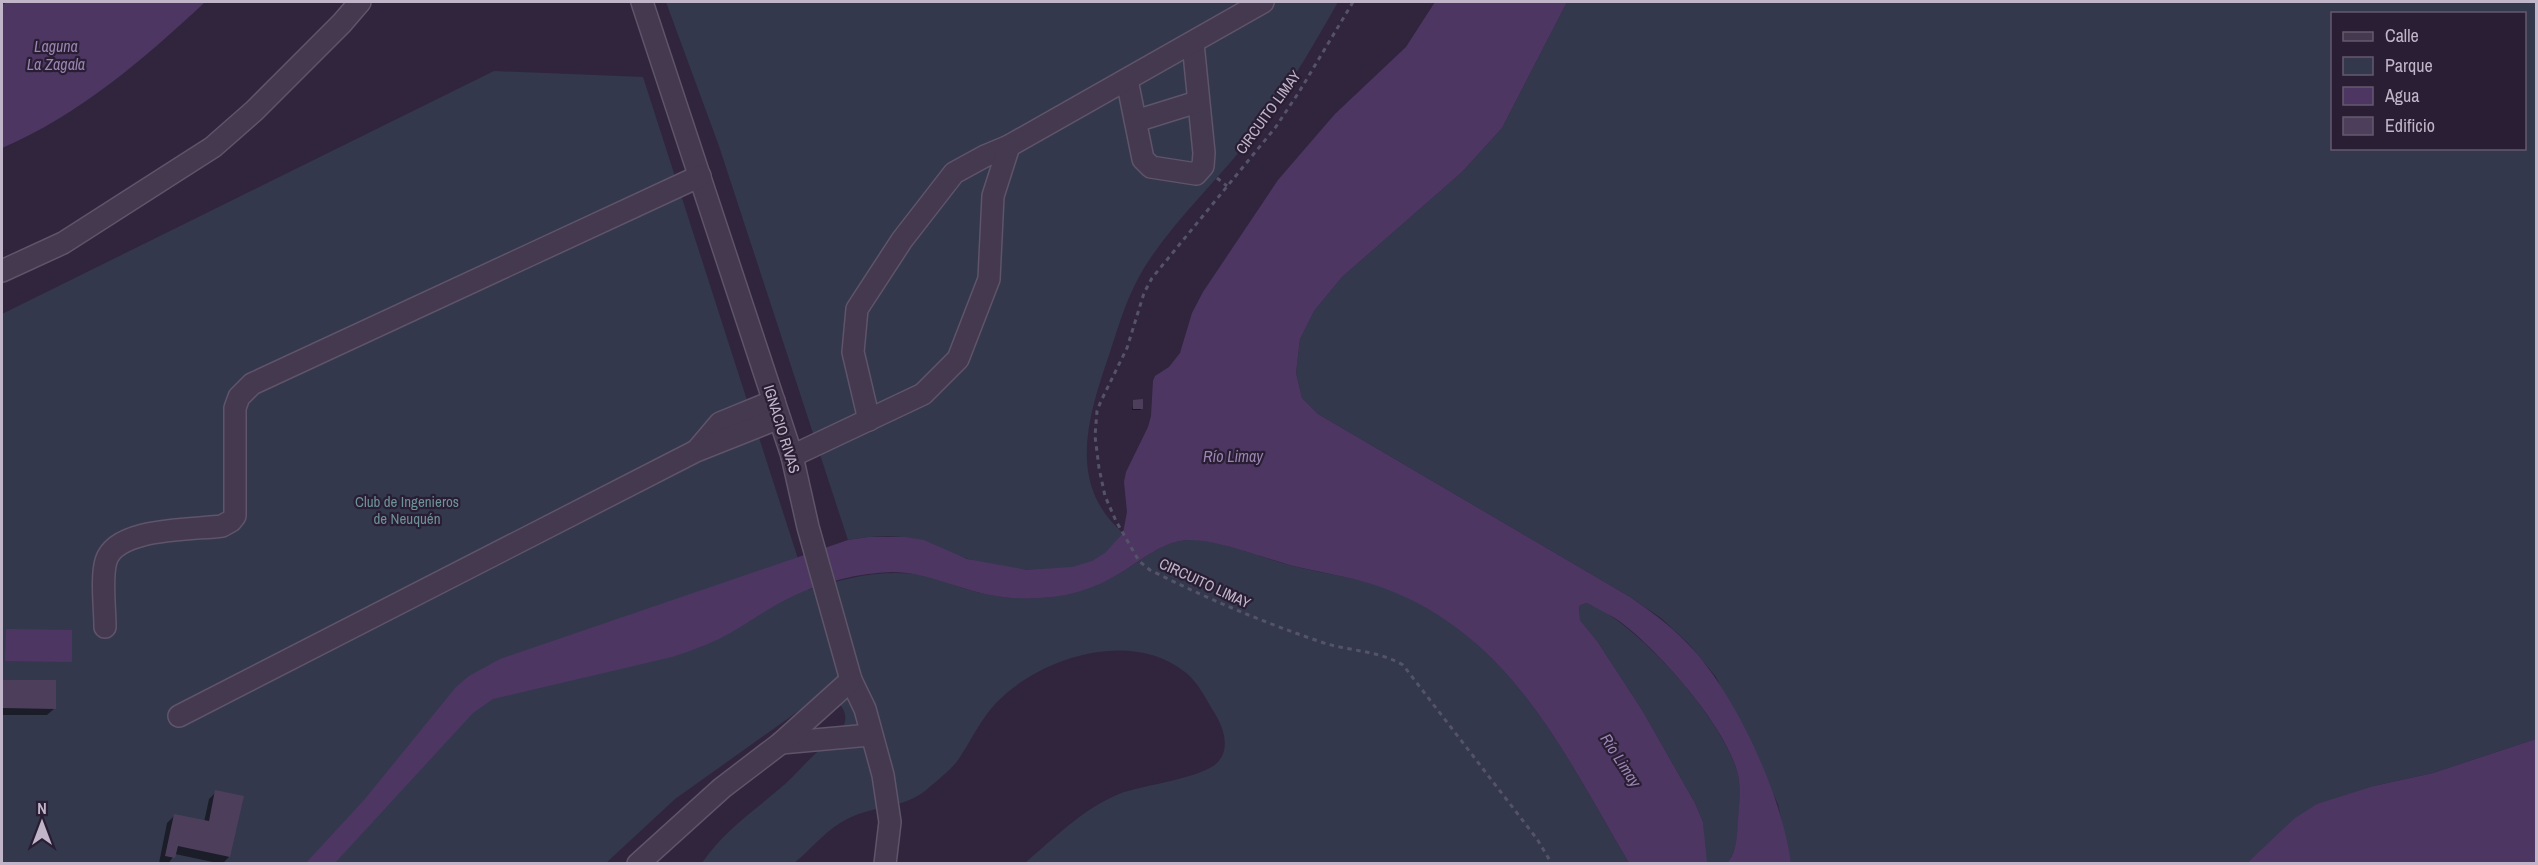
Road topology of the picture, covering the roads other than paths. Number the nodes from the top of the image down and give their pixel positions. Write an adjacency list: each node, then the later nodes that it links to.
1 (346, 2): 11 (street)
2 (360, 2): 12 (street)
3 (642, 2): 10 (street, IGNACIO RIVAS)
4 (1263, 2): 5 (street)
5 (1193, 43): 6 (street); 7 (street)
6 (1127, 80): 8 (street); 9 (street)
7 (1197, 102): 8 (street); 8 (street)
8 (1136, 121)
9 (1009, 146): 14 (street); 14 (street)
10 (700, 176): 13 (street, IGNACIO RIVAS); 16 (street)
11 (2, 257)
12 (2, 271)
13 (776, 410): 15 (street, IGNACIO RIVAS); 18 (street)
14 (869, 420): 15 (street)
15 (792, 456): 17 (street, IGNACIO RIVAS)
16 (105, 627)
17 (851, 680): 19 (street, IGNACIO RIVAS); 20 (street)
18 (179, 716)
19 (870, 735): 20 (street); 22 (street, IGNACIO RIVAS)
20 (781, 743): 21 (street)
21 (638, 864)
22 (885, 864)

